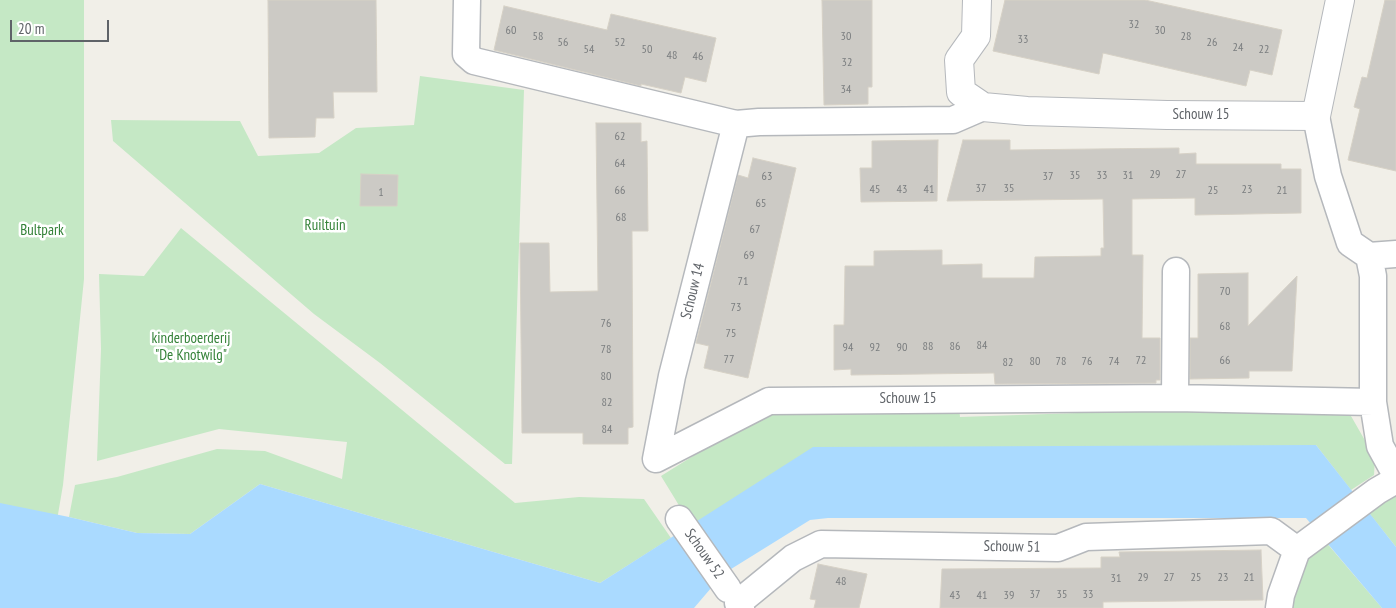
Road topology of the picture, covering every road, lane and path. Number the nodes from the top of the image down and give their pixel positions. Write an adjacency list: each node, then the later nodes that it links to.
1 (467, 0): 6 (street)
2 (977, 0): 4 (street)
3 (1340, 0): 5 (street)
4 (983, 107): 5 (street, Schouw 15); 6 (street)
5 (1316, 116): 8 (street)
6 (736, 124): 12 (street, Schouw 14)
7 (1396, 254): 8 (street)
8 (1369, 256): 11 (street)
9 (1176, 271): 10 (street)
10 (1175, 398): 11 (street, Schouw 15); 12 (street, Schouw 15)
11 (1373, 402): 13 (street)
12 (656, 459)
13 (1390, 482): 15 (street)
14 (679, 519): 16 (street, Schouw 52)
15 (1303, 545): 16 (street, Schouw 51); 17 (street)
16 (736, 600)
17 (1279, 608)

